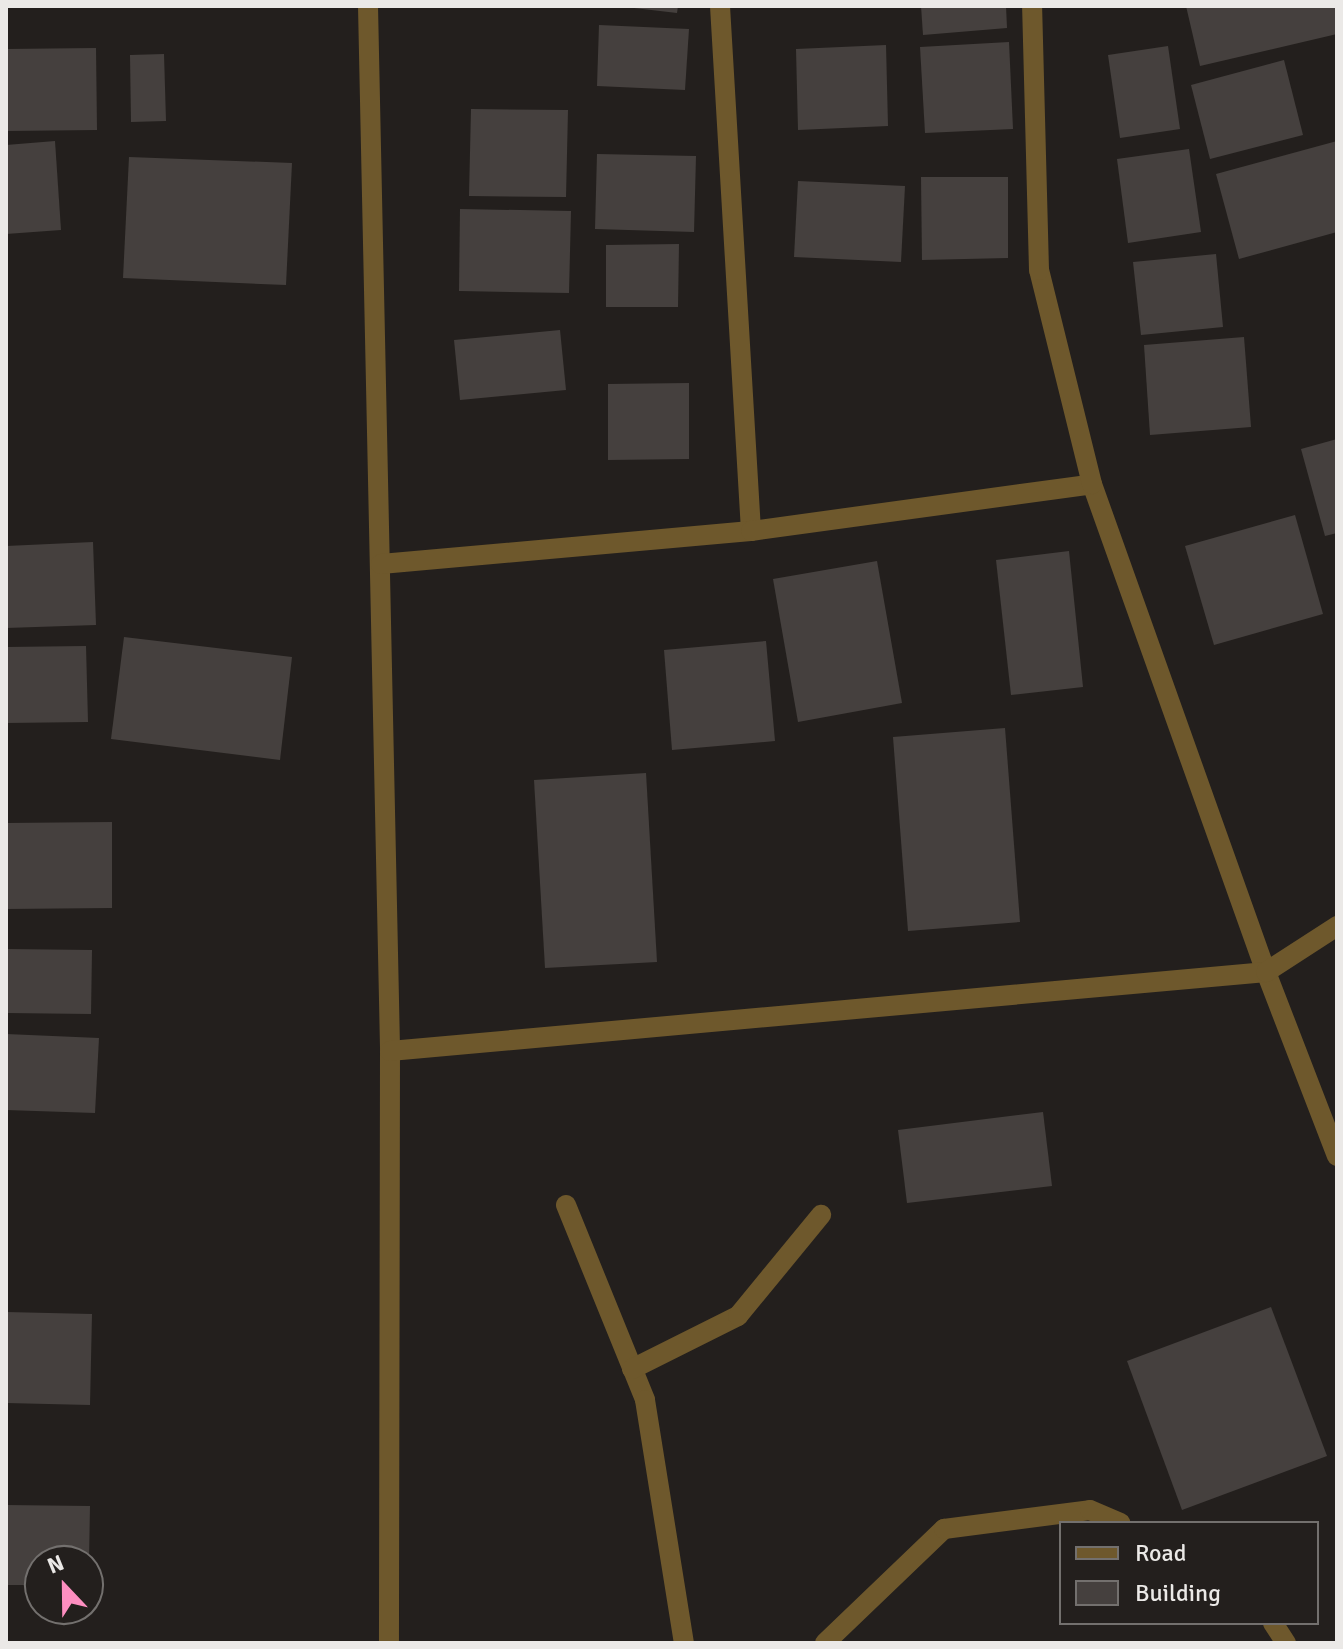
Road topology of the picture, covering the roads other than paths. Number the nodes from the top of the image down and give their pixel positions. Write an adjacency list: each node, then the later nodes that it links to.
1 (368, 6): 6 (street)
2 (720, 6): 5 (street)
3 (1032, 6): 4 (street)
4 (1092, 484): 5 (street); 8 (street)
5 (751, 531): 6 (street)
6 (381, 564): 9 (street)
7 (1337, 926): 8 (street)
8 (1266, 972): 9 (street); 10 (street)
9 (390, 1051): 16 (street)
10 (1337, 1156)
11 (566, 1205): 13 (street)
12 (821, 1215): 13 (street)
13 (632, 1369): 17 (street)
14 (1115, 1521): 18 (street)
15 (1274, 1625): 19 (street)
16 (389, 1643)
17 (684, 1643)
18 (825, 1643)
19 (1286, 1643)

